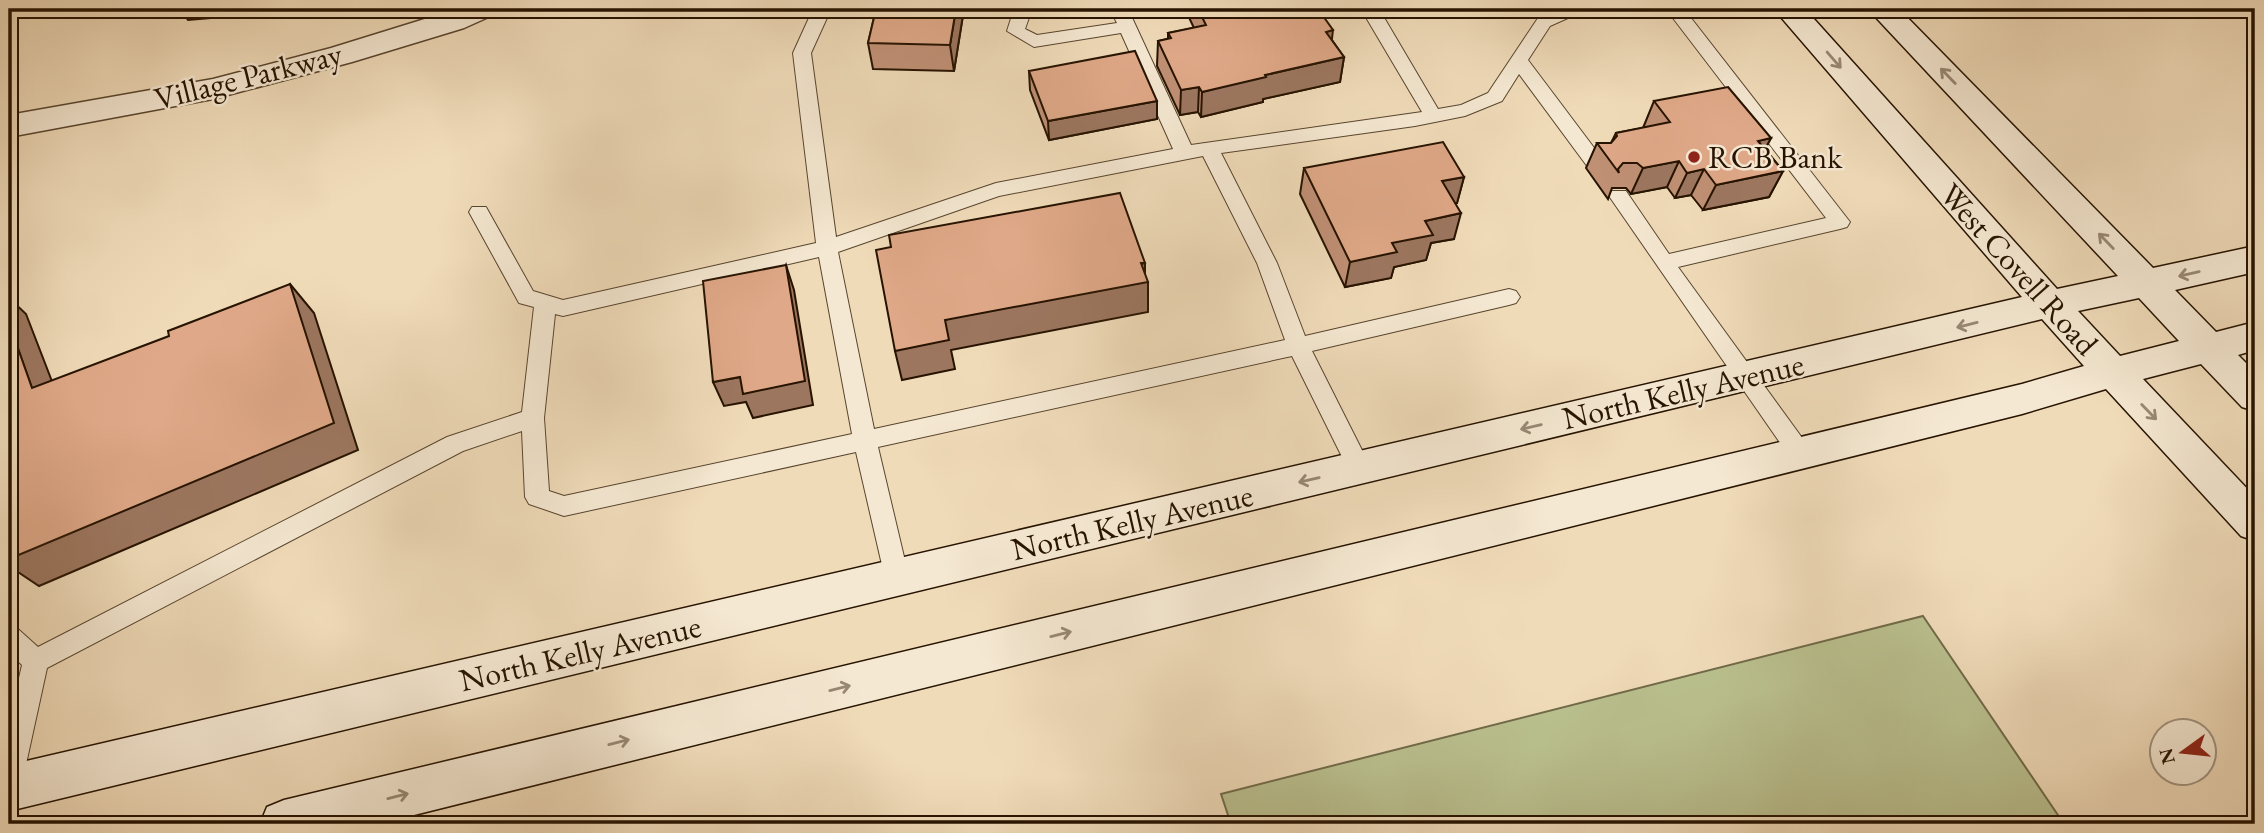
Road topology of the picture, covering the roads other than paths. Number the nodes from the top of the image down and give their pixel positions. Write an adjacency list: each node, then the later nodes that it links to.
1 (483, 9): 13 (street, Village Parkway)
2 (822, 9): 19 (lane)
3 (1023, 9): 10 (lane)
4 (1119, 9): 10 (lane)
5 (1370, 9): 12 (lane)
6 (1573, 9): 11 (lane)
7 (1675, 9): 21 (lane)
8 (1789, 9): 25 (street, West Covell Road, one-way to 25)
9 (1883, 9): 22 (street, one-way to 9)
10 (1127, 27): 15 (lane)
11 (1519, 61): 12 (lane); 16 (lane)
12 (1433, 116): 14 (lane)
13 (9, 126)
14 (1209, 148): 15 (lane); 27 (lane)
15 (1185, 153): 19 (lane)
16 (1594, 161)
17 (1619, 196): 21 (lane)
18 (479, 212): 24 (lane)
19 (827, 248): 24 (lane); 33 (lane)
20 (2255, 259): 22 (street, North Kelly Avenue, one-way to 22)
21 (1664, 263): 30 (lane)
22 (2147, 284): 25 (street, North Kelly Avenue); 28 (street)
23 (1509, 297): 27 (lane)
24 (545, 302): 32 (lane)
25 (2049, 304): 29 (street, West Covell Road); 30 (street, North Kelly Avenue, one-way to 30)
26 (2255, 336): 28 (street)
27 (1297, 346): 33 (lane); 35 (lane)
28 (2208, 349): 29 (street); 31 (street)
29 (2111, 373): 34 (street); 36 (street, West Covell Road, one-way to 36)
30 (1743, 377): 34 (lane); 35 (street, North Kelly Avenue, one-way to 35)
31 (2255, 396)
32 (533, 418): 33 (lane); 39 (lane)
33 (865, 440): 37 (lane)
34 (1800, 453): 42 (street, one-way to 34)
35 (1359, 468): 37 (street, North Kelly Avenue, one-way to 37)
36 (2255, 524)
37 (897, 578): 41 (street, North Kelly Avenue)
38 (9, 638): 39 (lane)
39 (36, 661): 40 (lane)
40 (9, 778)
41 (9, 788)
42 (284, 824)

